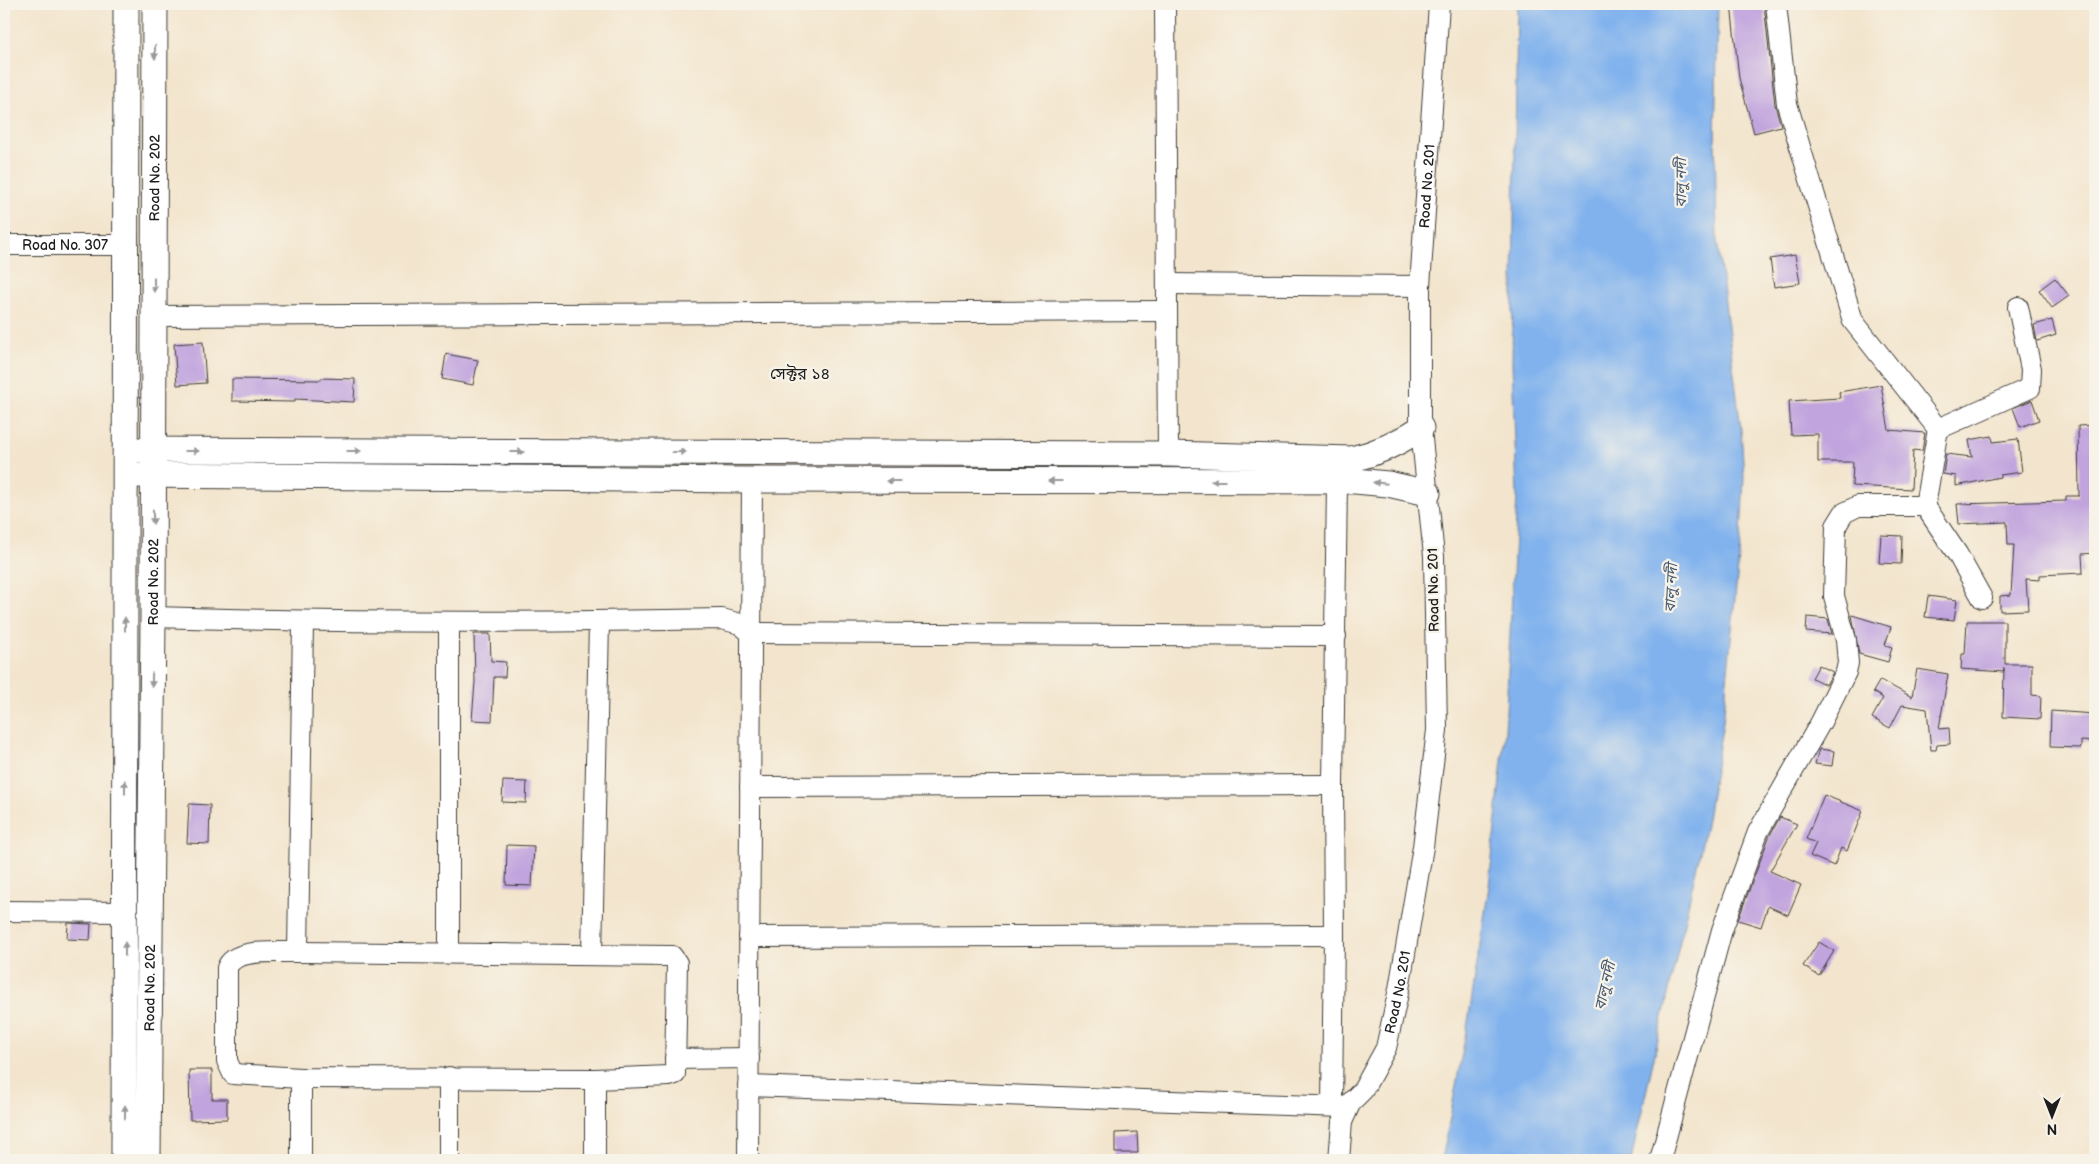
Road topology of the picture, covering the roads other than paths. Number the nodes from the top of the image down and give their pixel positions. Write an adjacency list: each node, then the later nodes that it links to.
1 (126, 4): 7 (street, Road No. 202)
2 (155, 4): 8 (street, Road No. 202, one-way to 8)
3 (1165, 4): 9 (street)
4 (1439, 4): 10 (street, Road No. 201)
5 (1776, 4): 15 (street)
6 (4, 245): 7 (street, Road No. 307)
7 (126, 253): 8 (street); 16 (street, Road No. 202)
8 (154, 260): 13 (street, Road No. 202, one-way to 13)
9 (1167, 284): 10 (street); 12 (street)
10 (1420, 286): 14 (street, Road No. 201)
11 (2018, 307): 15 (street)
12 (1167, 311): 13 (street); 18 (street)
13 (154, 316): 17 (street, Road No. 202)
14 (1421, 428): 18 (street); 23 (street, Road No. 201)
15 (1938, 429): 24 (street)
16 (126, 450): 17 (street); 19 (street, Road No. 202)
17 (153, 450): 18 (street, one-way to 18); 20 (street, Road No. 202)
18 (1168, 454)
19 (126, 475): 20 (street); 35 (street, Road No. 202, one-way to 19)
20 (153, 475): 21 (street); 26 (street, Road No. 202, one-way to 26)
21 (752, 480): 22 (street, one-way to 21); 30 (street)
22 (1337, 482): 23 (street, one-way to 22); 31 (street)
23 (1428, 493): 47 (street, Road No. 201)
24 (1925, 506): 25 (street); 55 (street)
25 (1982, 598)
26 (153, 616): 27 (street); 49 (street, Road No. 202, one-way to 49)
27 (303, 622): 29 (street); 38 (street)
28 (599, 622): 29 (street); 30 (street); 40 (street)
29 (449, 624): 39 (street)
30 (751, 633): 31 (street); 33 (street)
31 (1336, 636): 32 (street)
32 (1333, 786): 33 (street); 36 (street)
33 (750, 787): 37 (street)
34 (4, 912): 35 (street)
35 (125, 912): 48 (street, Road No. 202, one-way to 35)
36 (1334, 935): 37 (street); 47 (street)
37 (749, 937): 41 (street)
38 (298, 952): 39 (street); 44 (street)
39 (449, 952): 40 (street)
40 (592, 954): 42 (street)
41 (749, 1058): 42 (street); 46 (street)
42 (675, 1059): 45 (street)
43 (449, 1077): 44 (street); 45 (street); 51 (street)
44 (301, 1078): 50 (street)
45 (595, 1079): 52 (street)
46 (748, 1086): 47 (street); 53 (street)
47 (1340, 1107): 54 (street, Road No. 201)
48 (124, 1160)
49 (148, 1160)
50 (301, 1160)
51 (449, 1160)
52 (595, 1160)
53 (748, 1160)
54 (1339, 1160)
55 (1660, 1160)

